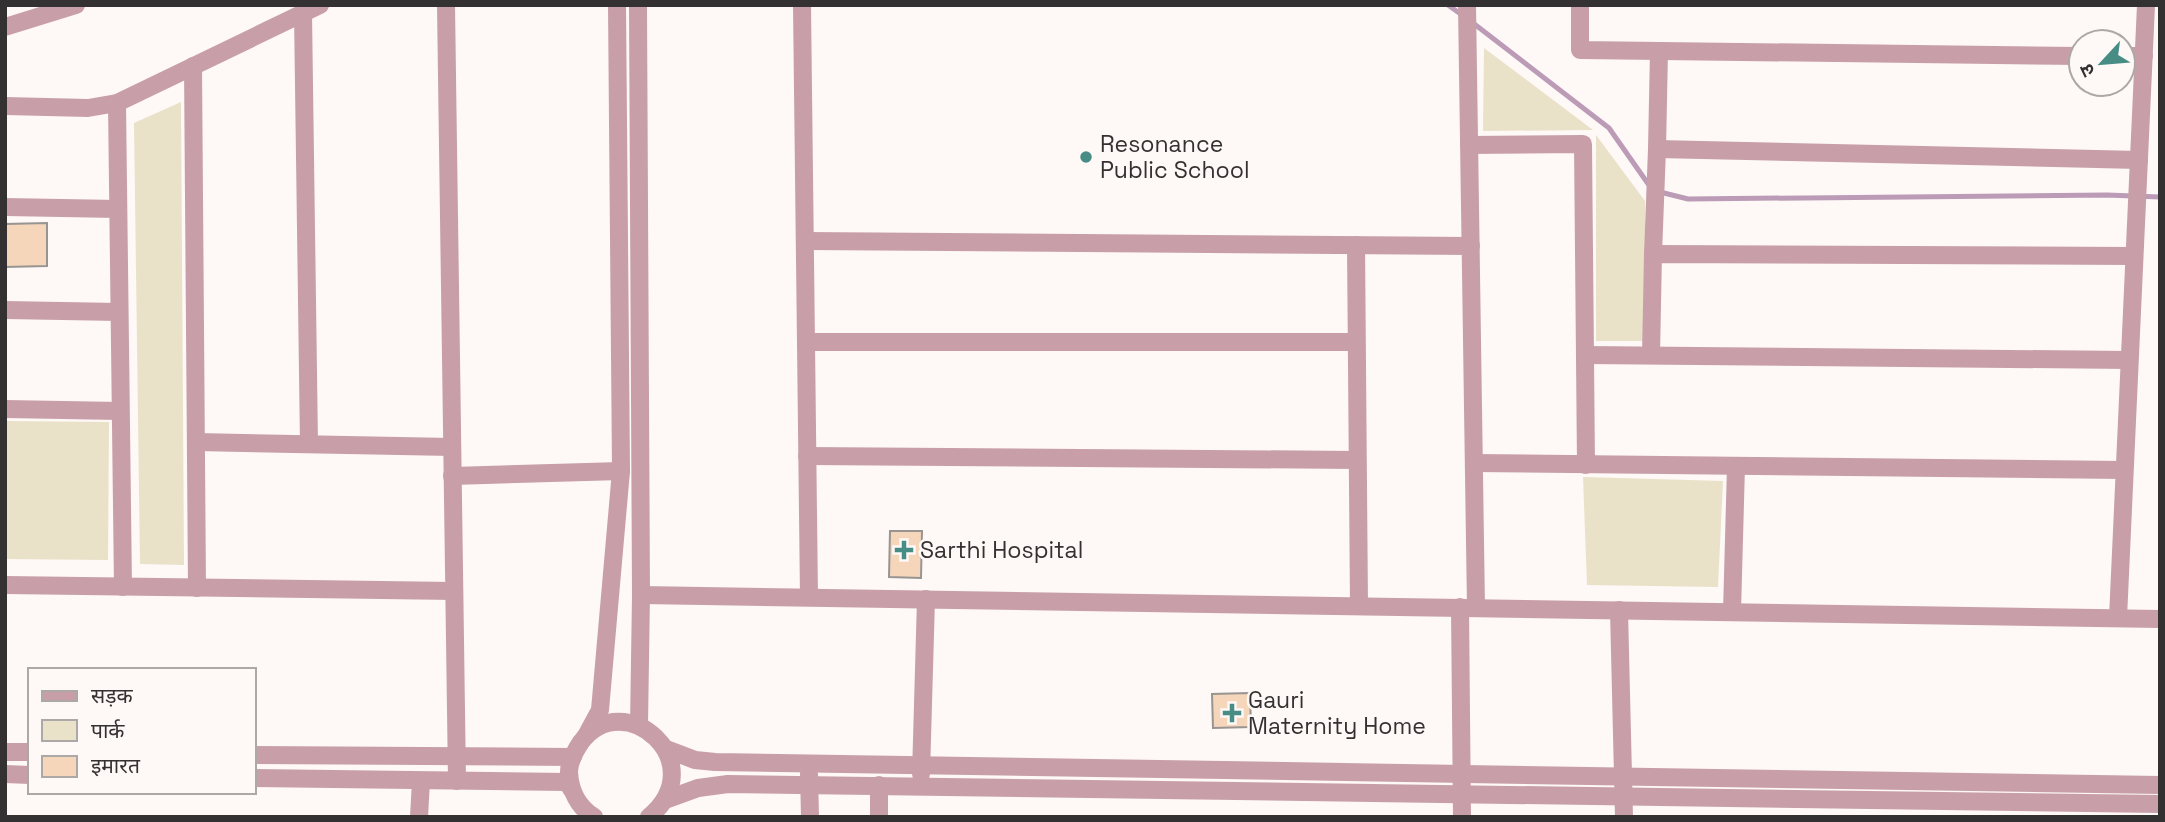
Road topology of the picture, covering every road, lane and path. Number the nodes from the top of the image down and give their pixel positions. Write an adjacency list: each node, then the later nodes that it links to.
1 (76, 5): 10 (street)
2 (320, 5): 11 (street)
3 (446, 5): 41 (street)
4 (617, 5): 48 (street)
5 (638, 5): 54 (street)
6 (802, 5): 25 (street)
7 (1467, 5): 20 (street)
8 (1580, 5): 13 (street)
9 (2146, 5): 16 (street)
10 (31, 12): 12 (street)
11 (303, 13): 17 (street); 40 (street)
12 (5, 27)
13 (1659, 51): 14 (street); 21 (street)
14 (2067, 55)
15 (2137, 56): 16 (street)
16 (2144, 56): 22 (street)
17 (193, 66): 18 (street); 39 (street)
18 (117, 103): 19 (street); 24 (street)
19 (5, 106)
20 (1469, 145): 27 (street); 34 (street)
21 (1657, 149): 22 (street); 28 (street)
22 (2139, 160): 29 (street)
23 (5, 207): 24 (street)
24 (118, 209): 31 (street)
25 (805, 241): 26 (street); 32 (street)
26 (1356, 245): 27 (street); 33 (street)
27 (1471, 246): 44 (street)
28 (1653, 254): 29 (street); 35 (street)
29 (2134, 257): 36 (street)
30 (5, 310): 31 (street)
31 (119, 312): 38 (street)
32 (806, 342): 33 (street); 42 (street)
33 (1356, 342): 43 (street)
34 (1585, 355): 35 (street); 45 (street)
35 (1651, 355): 36 (street)
36 (2129, 360): 47 (street)
37 (5, 409): 38 (street)
38 (120, 411): 51 (street)
39 (196, 442): 40 (street); 52 (street)
40 (309, 444): 41 (street)
41 (452, 447): 49 (street)
42 (807, 456): 43 (street); 55 (street)
43 (1357, 460): 57 (street)
44 (1474, 464): 45 (street); 58 (street)
45 (1586, 465): 46 (street)
46 (1736, 466): 47 (street); 60 (street)
47 (2124, 470): 61 (street)
48 (621, 471): 49 (street); 64 (street)
49 (452, 476): 53 (street)
50 (5, 585): 51 (street)
51 (122, 587): 52 (street)
52 (197, 588): 53 (street)
53 (454, 591): 69 (street)
54 (641, 595): 55 (street); 63 (street)
55 (809, 597): 56 (street)
56 (926, 599): 57 (street); 72 (street)
57 (1359, 606): 58 (street)
58 (1468, 608): 59 (street); 73 (street)
59 (1619, 610): 60 (street); 76 (street)
60 (1731, 612): 61 (street)
61 (2118, 618): 62 (street)
62 (2160, 619)
63 (639, 725): 64 (street); 65 (street)
64 (586, 736): 70 (street)
65 (666, 749): 71 (street); 87 (street)
66 (5, 752): 67 (street)
67 (28, 752)
68 (256, 755): 69 (street)
69 (457, 757): 70 (street); 79 (street)
70 (572, 757): 84 (street)
71 (808, 763): 72 (street); 80 (street)
72 (922, 765): 73 (street); 82 (street)
73 (1461, 773): 76 (street); 85 (street)
74 (5, 774): 75 (street)
75 (28, 775)
76 (1623, 776): 83 (street); 86 (street)
77 (256, 778): 78 (street)
78 (421, 781): 79 (street); 89 (street)
79 (457, 781): 84 (street)
80 (809, 784): 81 (street); 87 (street); 92 (street)
81 (878, 785): 82 (street); 93 (street)
82 (921, 785): 85 (street)
83 (2160, 785)
84 (572, 790): 90 (street)
85 (1462, 793): 86 (street); 94 (street)
86 (1623, 796): 88 (street); 95 (street)
87 (665, 800): 91 (street)
88 (2160, 804)
89 (419, 817)
90 (594, 817)
91 (649, 817)
92 (810, 817)
93 (879, 817)
94 (1462, 817)
95 (1624, 817)

